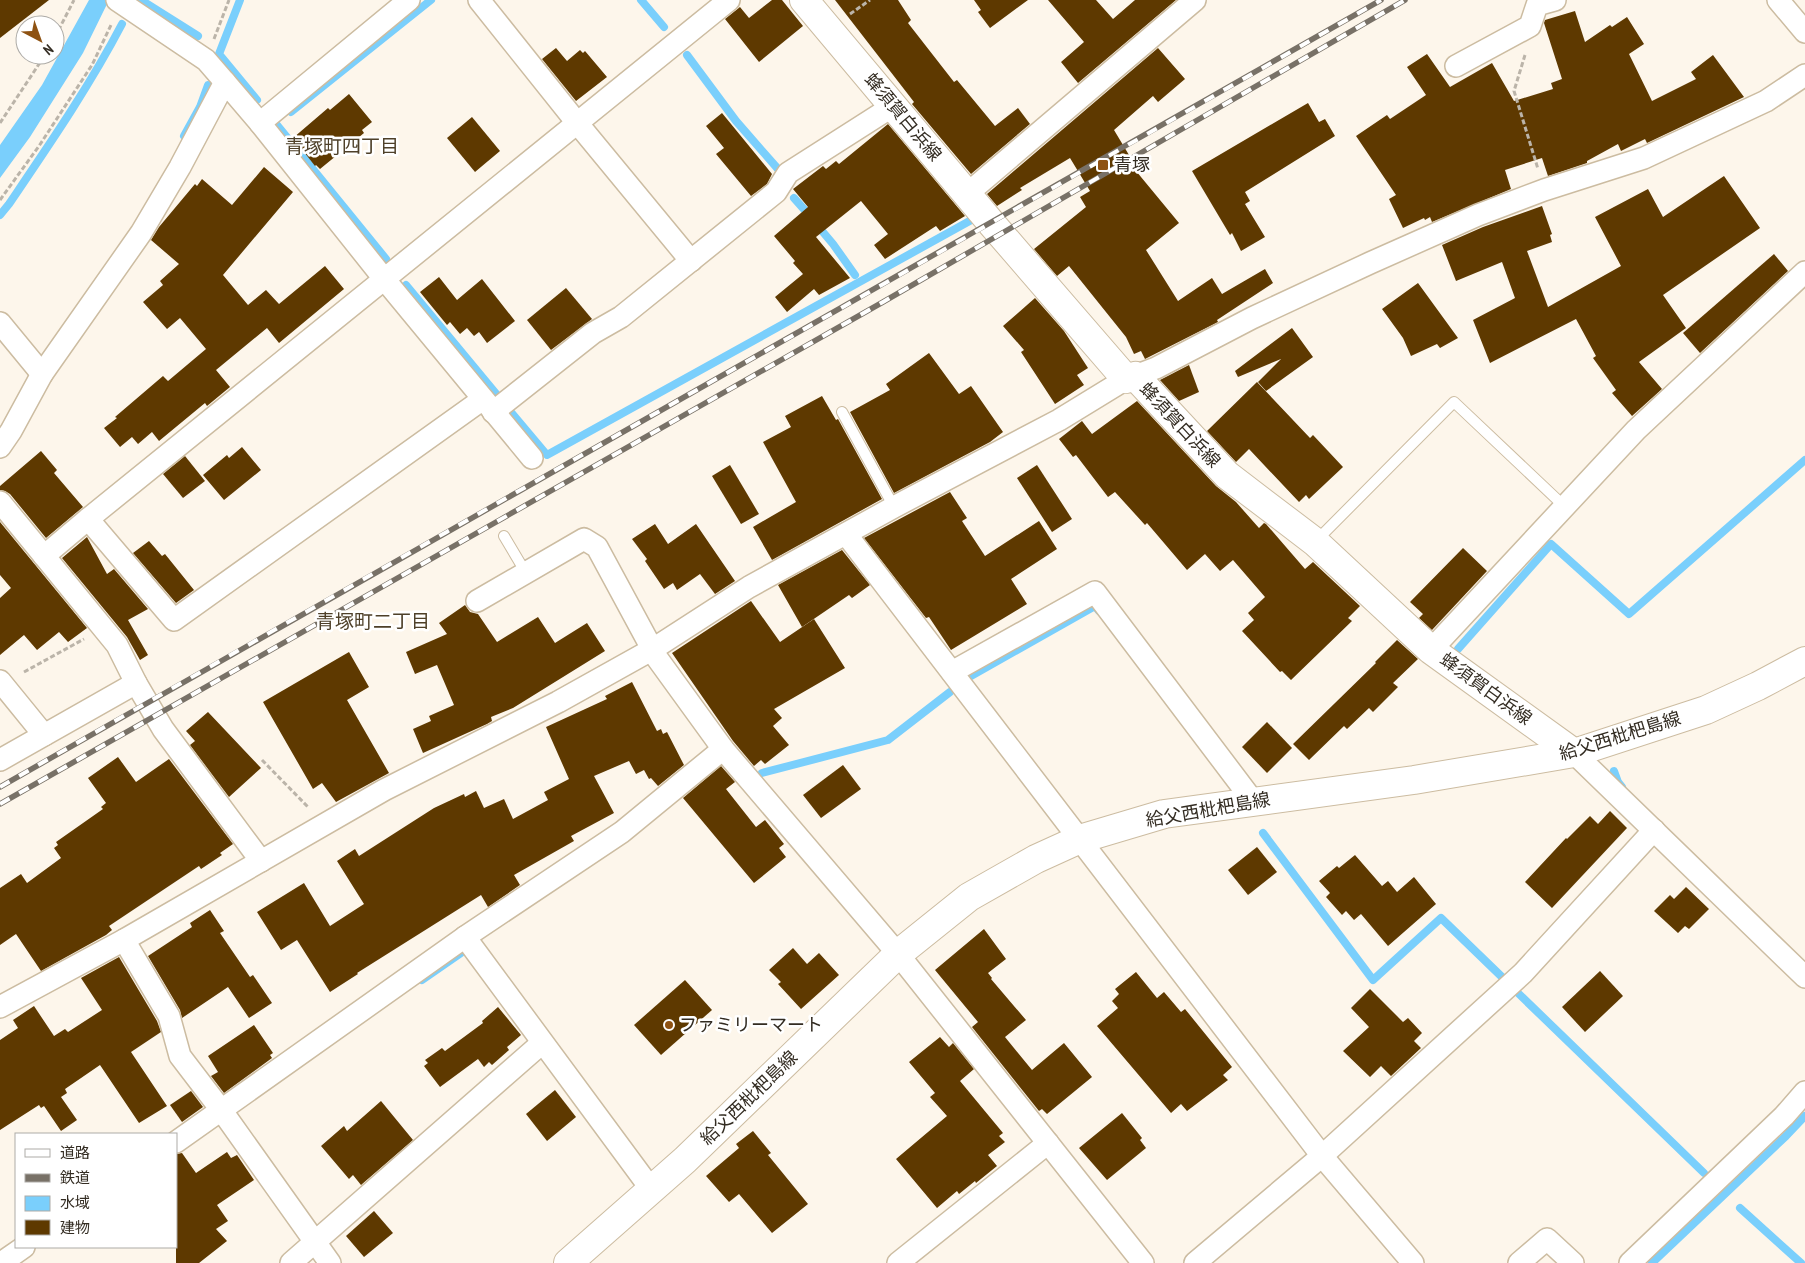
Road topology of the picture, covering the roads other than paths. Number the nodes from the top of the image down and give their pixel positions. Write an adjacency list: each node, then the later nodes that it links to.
1 (409, 0): 14 (street)
2 (478, 0): 15 (street)
3 (729, 0): 15 (street)
4 (804, 0): 13 (main road, 蜂須賀白浜線)
5 (1194, 0): 16 (street)
6 (1555, 0): 10 (street)
7 (1778, 0): 9 (street)
8 (119, 1): 12 (street)
9 (1805, 32)
10 (1456, 66)
11 (1805, 75): 22 (street)
12 (224, 82): 14 (street); 21 (street)
13 (893, 106): 16 (main road, 蜂須賀白浜線); 17 (street)
14 (260, 122): 19 (street)
15 (578, 124): 17 (street); 19 (street)
16 (968, 194): 22 (main road, 蜂須賀白浜線)
17 (691, 261): 23 (street)
18 (1805, 272): 28 (street)
19 (385, 280): 23 (street); 30 (street)
20 (0, 324): 21 (street)
21 (42, 374): 25 (street)
22 (1130, 378): 29 (street); 33 (main road, 蜂須賀白浜線)
23 (488, 406): 26 (street); 30 (street)
24 (842, 412): 29 (lane)
25 (0, 447)
26 (532, 458)
27 (0, 502): 34 (street)
28 (1564, 506): 33 (lane); 38 (street)
29 (894, 507): 31 (street)
30 (88, 519): 34 (street)
31 (846, 534): 37 (street); 40 (street)
32 (504, 536): 35 (lane)
33 (1314, 542): 38 (main road, 蜂須賀白浜線)
34 (44, 556): 42 (street)
35 (526, 573): 36 (street); 37 (street)
36 (477, 601)
37 (653, 649): 44 (street); 50 (street)
38 (1431, 650): 45 (main road, 蜂須賀白浜線)
39 (1805, 661): 45 (main road, 給父西枇杷島線)
40 (952, 672): 47 (street); 49 (street)
41 (1, 682): 43 (street)
42 (136, 683): 43 (street); 50 (street)
43 (44, 735): 46 (street)
44 (723, 749): 51 (street); 53 (street)
45 (1574, 753): 47 (main road, 給父西枇杷島線); 48 (street)
46 (0, 760)
47 (1253, 801): 49 (main road, 給父西枇杷島線)
48 (1654, 830): 54 (street); 61 (street)
49 (1080, 838): 53 (main road, 給父西枇杷島線); 61 (street)
50 (261, 861): 52 (street)
51 (465, 937): 56 (street); 58 (street)
52 (124, 940): 55 (street); 58 (street)
53 (898, 954): 60 (street); 62 (main road, 給父西枇杷島線)
54 (1805, 977)
55 (0, 1007)
56 (542, 1043): 62 (street); 63 (street)
57 (1805, 1092): 75 (street)
58 (222, 1111): 59 (street); 63 (street)
59 (178, 1141)
60 (1048, 1143): 69 (street); 70 (street)
61 (1322, 1156): 71 (street); 72 (street)
62 (651, 1189): 68 (main road, 給父西枇杷島線)
63 (314, 1242): 66 (street); 67 (street)
64 (23, 1248): 65 (street)
65 (1, 1263)
66 (291, 1263)
67 (330, 1263)
68 (568, 1263)
69 (898, 1263)
70 (1143, 1263)
71 (1196, 1263)
72 (1413, 1263)
73 (1519, 1263): 74 (street)
74 (1573, 1263)
75 (1630, 1263)

